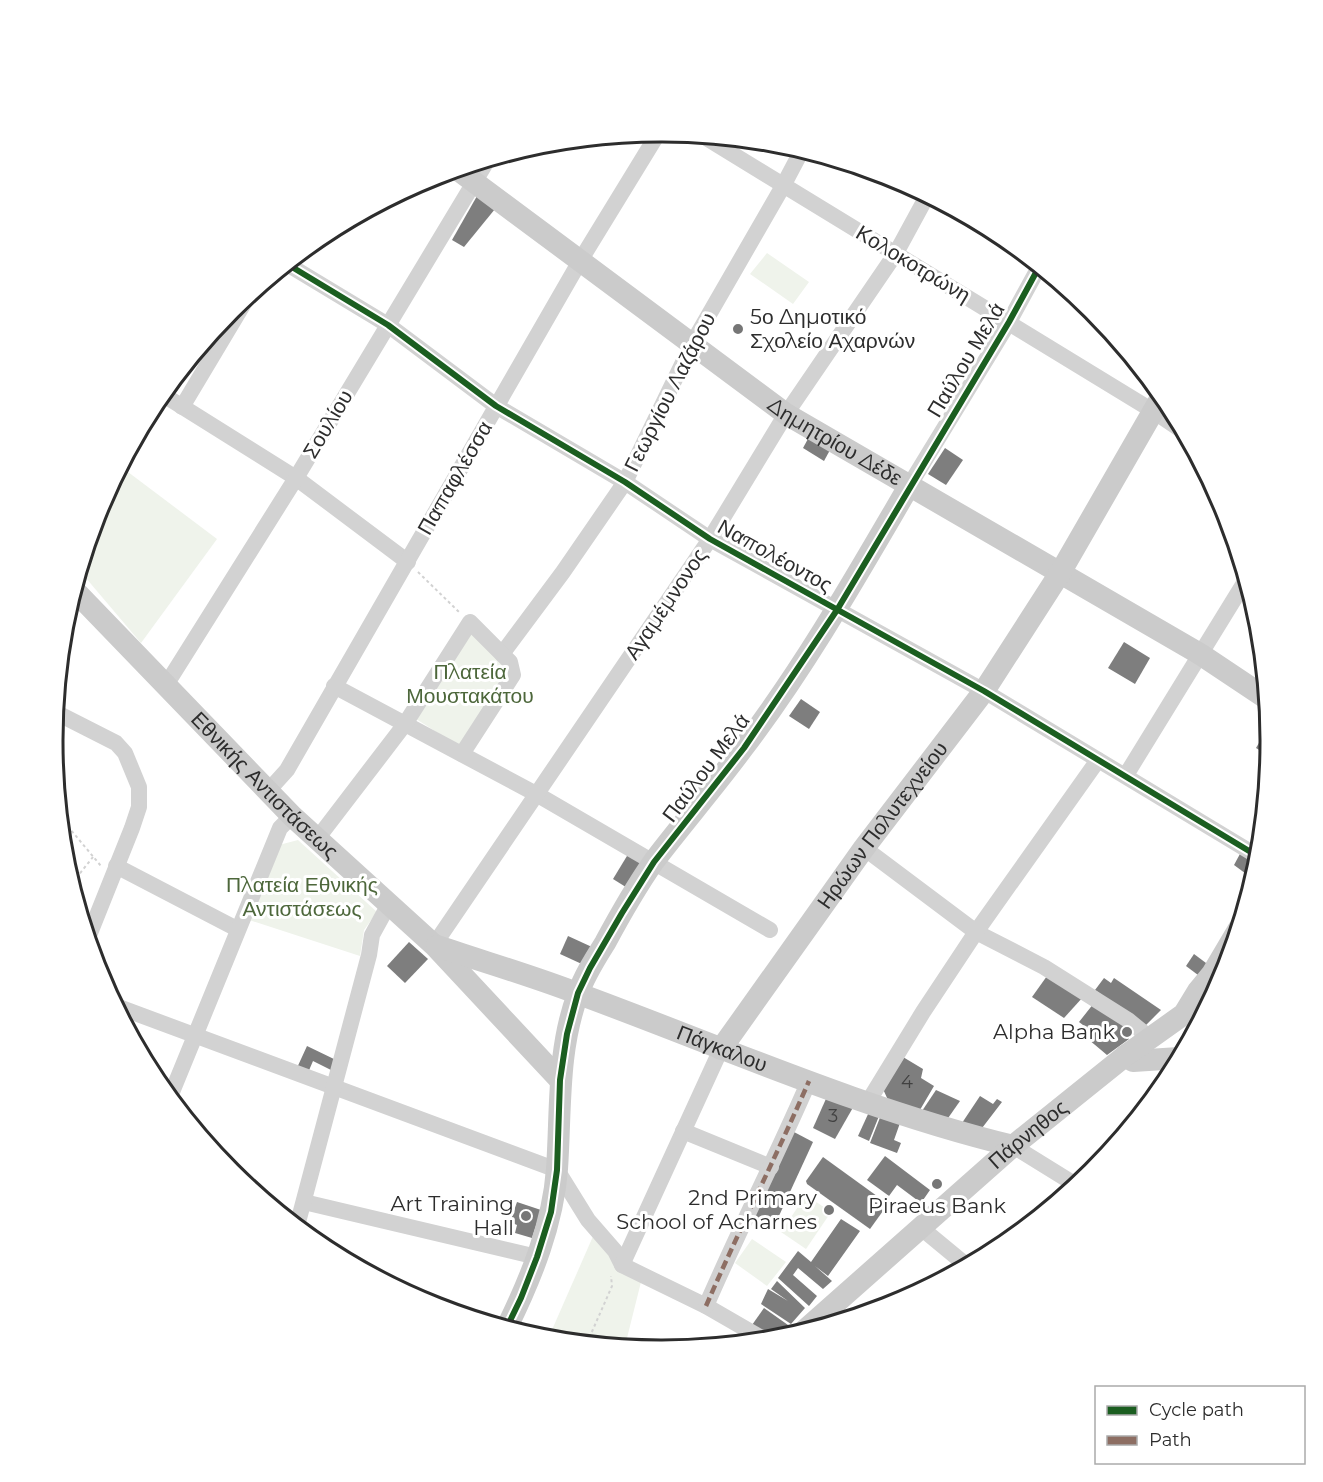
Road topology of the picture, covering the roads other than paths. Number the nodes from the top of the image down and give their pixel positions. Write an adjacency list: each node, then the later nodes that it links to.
1 (653, 142): 8 (street, Παπαφλέσσα)
2 (719, 146): 5 (street, Κολοκοτρώνη)
3 (797, 159): 5 (street, Γεωργίου Λαζάρου)
4 (466, 176): 8 (street, Δημητρίου Δέδε); 12 (street, Σουλίου)
5 (783, 186): 7 (street, Κολοκοτρώνη); 14 (street, Γεωργίου Λαζάρου)
6 (923, 203): 7 (street, Αγαμέμνονος)
7 (896, 253): 11 (street, Κολοκοτρώνη); 20 (street, Αγαμέμνονος)
8 (580, 261): 14 (street, Δημητρίου Δέδε); 18 (street, Παπαφλέσσα)
9 (294, 268): 12 (street, Ναπολέοντος)
10 (1035, 274): 11 (street, Παύλου Μελά)
11 (1009, 322): 16 (street, Κολοκοτρώνη); 23 (street, Παύλου Μελά)
12 (388, 325): 18 (street, Ναπολέοντος); 21 (street, Σουλίου)
13 (230, 326): 19 (street)
14 (692, 344): 20 (street, Δημητρίου Δέδε); 22 (street, Γεωργίου Λαζάρου)
15 (170, 399): 19 (street)
16 (1155, 402)
17 (1157, 405): 26 (street, Ηρώων Πολυτεχνείου)
18 (496, 406): 22 (street, Ναπολέοντος); 25 (street, Παπαφλέσσα)
19 (182, 407): 21 (street)
20 (786, 414): 23 (street, Δημητρίου Δέδε); 24 (street, Αγαμέμνονος)
21 (296, 478): 25 (street); 32 (street, Σουλίου)
22 (625, 482): 24 (street, Ναπολέοντος); 30 (street, Γεωργίου Λαζάρου)
23 (909, 486): 26 (street, Δημητρίου Δέδε); 29 (street, Παύλου Μελά)
24 (710, 539): 29 (street, Ναπολέοντος); 42 (street, Αγαμέμνονος)
25 (408, 562): 33 (street, Παπαφλέσσα)
26 (1060, 573): 31 (street, Δημητρίου Δέδε); 34 (street, Ηρώων Πολυτεχνείου)
27 (1241, 589): 31 (street)
28 (81, 597): 32 (street, Εθνικής Αντιστάσεως)
29 (837, 610): 34 (street, Ναπολέοντος); 47 (street, Παύλου Μελά)
30 (502, 654): 37 (street); 38 (street)
31 (1200, 654): 35 (street, Δημητρίου Δέδε); 40 (street)
32 (166, 685): 41 (street, Εθνικής Αντιστάσεως)
33 (334, 686): 37 (street); 41 (street, Παπαφλέσσα)
34 (984, 691): 39 (street, Ναπολέοντος); 45 (street, Ηρώων Πολυτεχνείου)
35 (1258, 693)
36 (64, 716): 48 (street)
37 (405, 724): 38 (street); 44 (street)
38 (462, 754): 42 (street)
39 (1098, 760): 40 (street, Ναπολέοντος); 53 (street)
40 (1126, 775): 46 (street, Ναπολέοντος)
41 (268, 791): 43 (street, Εθνικής Αντιστάσεως)
42 (538, 795): 47 (street); 54 (street, Αγαμέμνονος)
43 (292, 816): 44 (street, Εθνικής Αντιστάσεως); 51 (street)
44 (317, 839): 49 (street, Εθνικής Αντιστάσεως)
45 (864, 848): 53 (street); 60 (street, Ηρώων Πολυτεχνείου)
46 (1249, 850)
47 (654, 862): 52 (street); 56 (street, Παύλου Μελά)
48 (114, 871): 50 (street); 51 (street)
49 (389, 904): 54 (street, Εθνικής Αντιστάσεως); 66 (street)
50 (93, 926)
51 (237, 929): 58 (street)
52 (770, 930)
53 (976, 932): 59 (street); 67 (street)
54 (434, 945): 56 (street, Πάγκαλου); 63 (street, Εθνικής Αντιστάσεως)
55 (1209, 981): 59 (street, Πάρνηθος)
56 (578, 993): 60 (street, Πάγκαλου); 63 (street, Παύλου Μελά)
57 (127, 1010): 58 (street)
58 (195, 1036): 65 (street); 66 (street)
59 (1150, 1038): 61 (street, Πάρνηθος)
60 (721, 1049): 64 (street, Πάγκαλου); 68 (street, Ηρώων Πολυτεχνείου)
61 (1125, 1056): 62 (street); 69 (street, Πάρνηθος)
62 (1168, 1059)
63 (560, 1080): 71 (street, Παύλου Μελά)
64 (809, 1082): 67 (street, Πάγκαλου); 70 (street)
65 (174, 1087)
66 (334, 1087): 71 (street); 73 (street)
67 (868, 1102): 69 (street, Πάγκαλου)
68 (683, 1131): 70 (street); 77 (street, Ηρώων Πολυτεχνείου)
69 (1013, 1146): 72 (street); 75 (street, Πάρνηθος)
70 (771, 1167): 79 (street)
71 (557, 1170): 76 (street, Παύλου Μελά); 77 (street)
72 (1068, 1180)
73 (304, 1202): 74 (street); 76 (street)
74 (299, 1218)
75 (920, 1227): 78 (street); 80 (street, Πάρνηθος)
76 (537, 1257): 81 (street, Παύλου Μελά)
77 (619, 1258): 79 (street)
78 (960, 1260)
79 (706, 1306): 82 (street)
80 (818, 1318)
81 (511, 1320)
82 (751, 1332)

